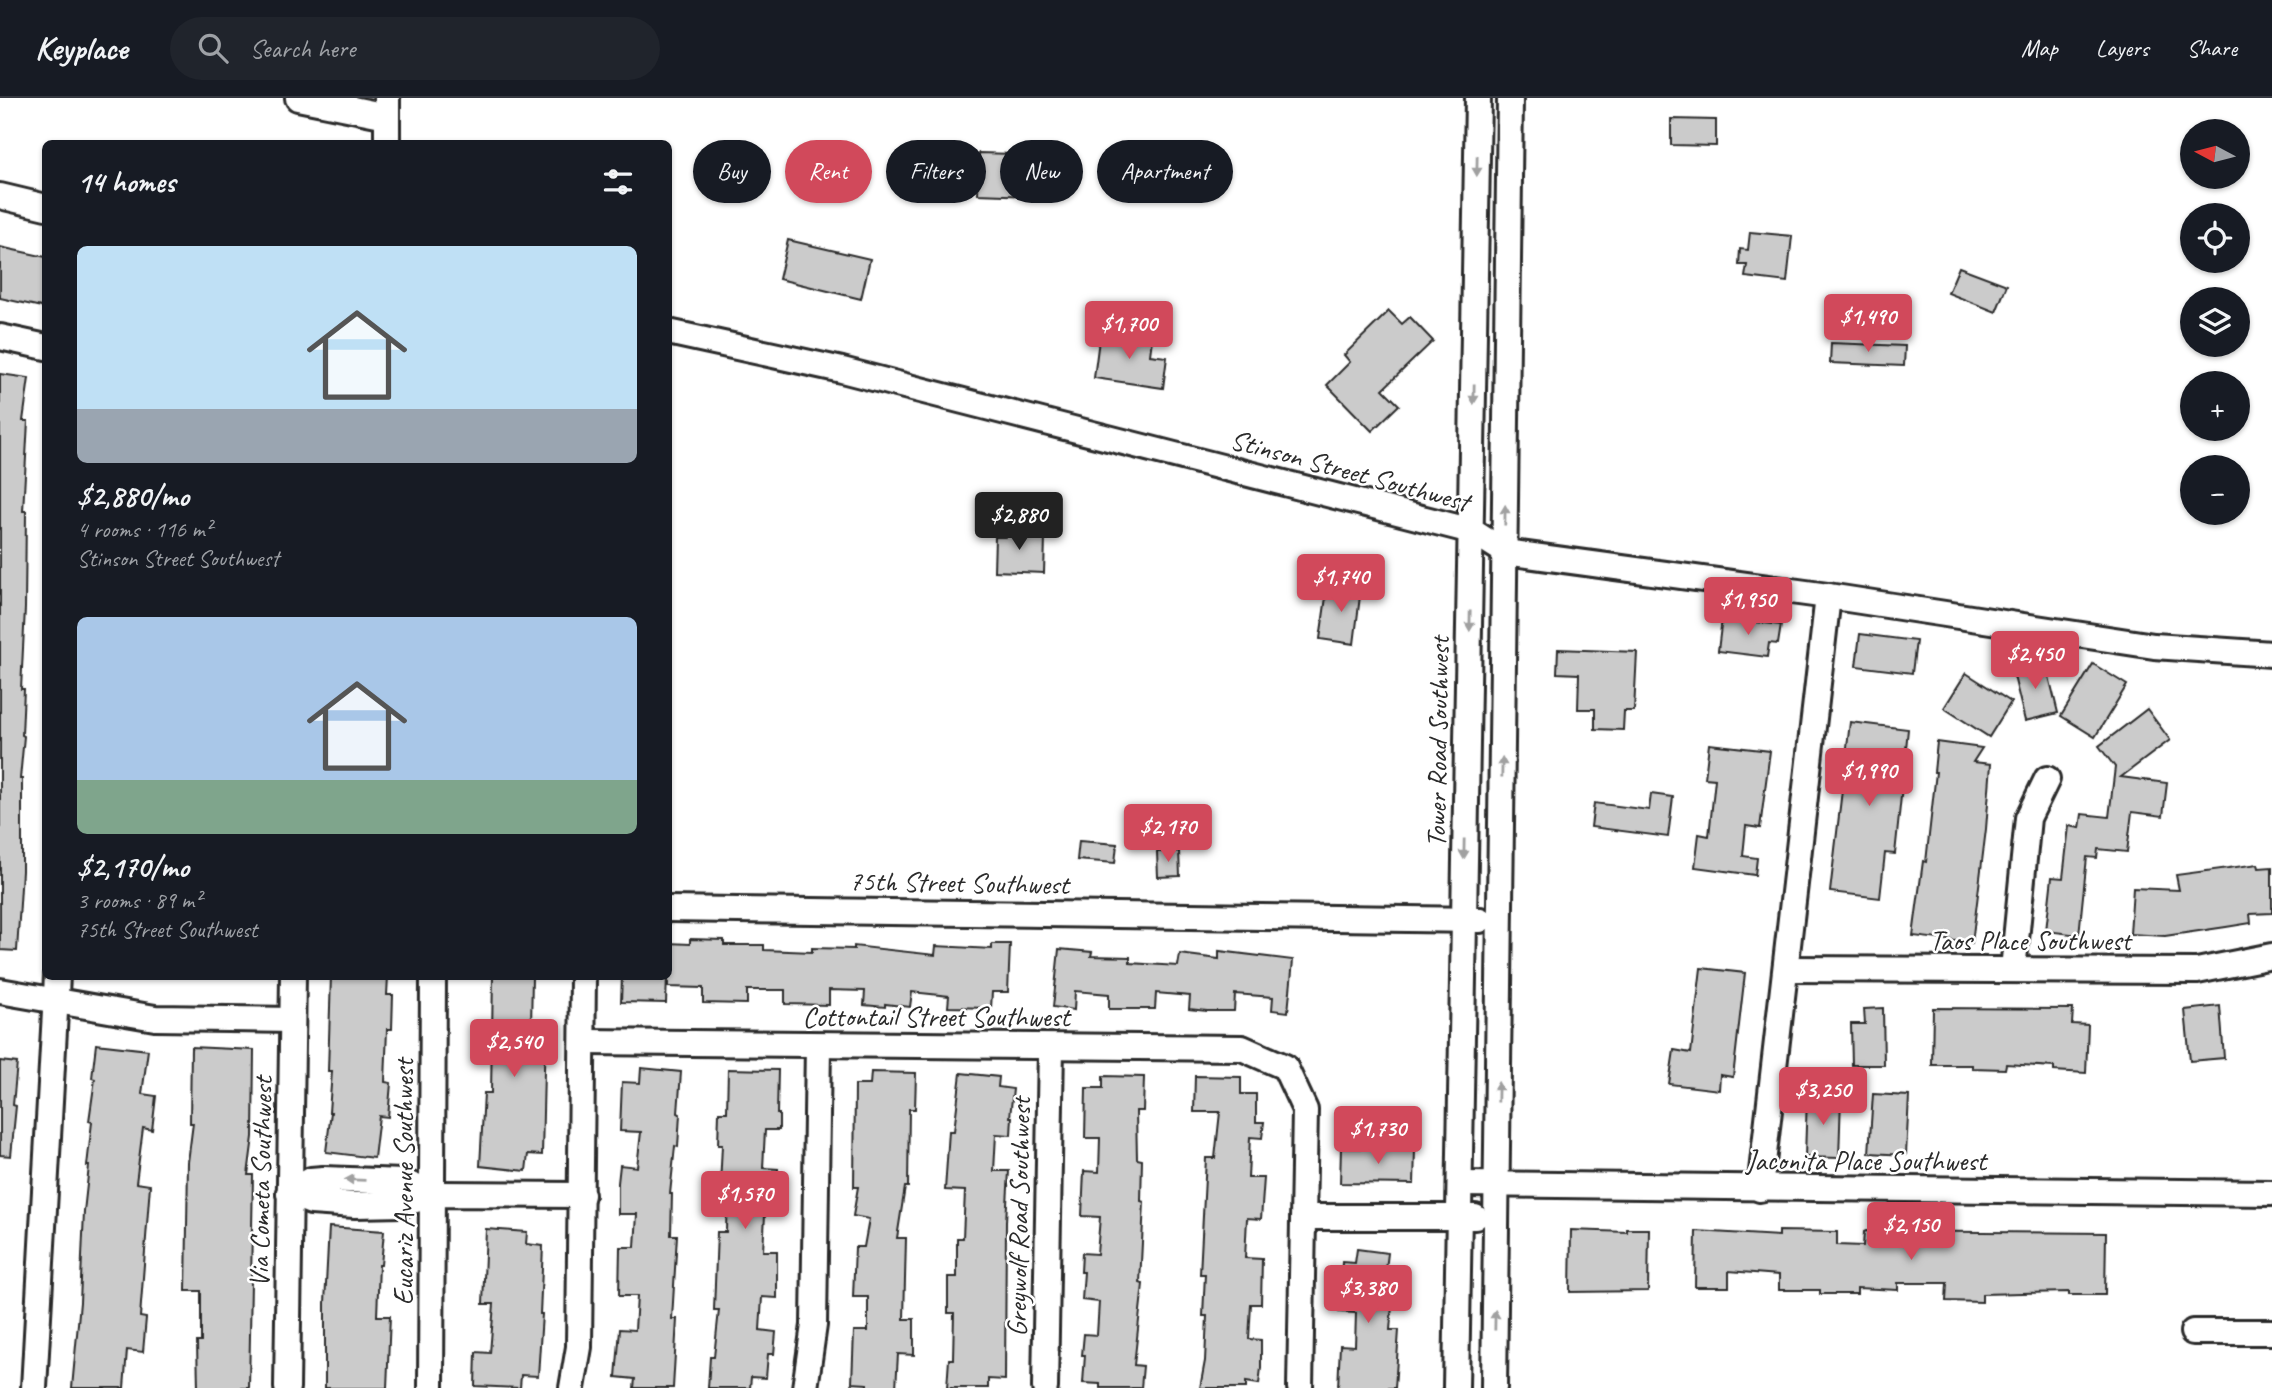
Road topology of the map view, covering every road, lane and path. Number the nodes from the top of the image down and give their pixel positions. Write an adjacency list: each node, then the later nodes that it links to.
1 (298, 98): 4 (street)
2 (1478, 98): 11 (street, Tower Road Southwest, one-way to 11)
3 (1510, 98): 12 (street, one-way to 3)
4 (387, 107): 5 (street)
5 (387, 140)
6 (0, 196): 7 (street)
7 (42, 206)
8 (672, 333): 11 (street, Stinson Street Southwest)
9 (0, 337): 10 (street)
10 (42, 347)
11 (1472, 531): 12 (street, Stinson Street Southwest); 17 (street, Tower Road Southwest, one-way to 17)
12 (1505, 552): 13 (street, Stinson Street Southwest); 18 (street, one-way to 12)
13 (1828, 596): 14 (street, Stinson Street Southwest); 20 (street)
14 (2272, 654)
15 (2047, 779): 21 (street)
16 (672, 909): 17 (street, 75th Street Southwest)
17 (1464, 919): 18 (street, 75th Street Southwest); 32 (street, Tower Road Southwest)
18 (1500, 920): 33 (street, one-way to 18)
19 (2272, 956): 21 (street, Taos Place Southwest)
20 (1786, 968): 21 (street, Taos Place Southwest); 34 (street)
21 (2013, 970)
22 (57, 980): 27 (street)
23 (293, 980): 28 (street, Via Cometa Southwest)
24 (433, 980): 37 (street, Eucariz Avenue Southwest)
25 (583, 980): 29 (street)
26 (0, 991): 27 (street)
27 (56, 1002): 28 (street); 44 (street)
28 (292, 1020): 35 (street, Via Cometa Southwest)
29 (583, 1042): 30 (street, Cottontail Street Southwest); 38 (street)
30 (818, 1045): 31 (street, Cottontail Street Southwest); 48 (street)
31 (1051, 1047): 40 (street, Cottontail Street Southwest); 49 (street, Greywolf Road Southwest)
32 (1460, 1184): 33 (street, Jaconita Place Southwest); 39 (street, Tower Road Southwest)
33 (1497, 1185): 34 (street, Jaconita Place Southwest); 41 (street)
34 (1760, 1189): 36 (street, Jaconita Place Southwest)
35 (289, 1193): 37 (street); 45 (street, Via Cometa Southwest)
36 (2272, 1193)
37 (434, 1194): 38 (street); 46 (street, Eucariz Avenue Southwest)
38 (582, 1195): 47 (street)
39 (1459, 1216): 40 (street); 41 (street); 51 (street, Tower Road Southwest)
40 (1305, 1217): 50 (street)
41 (1497, 1217): 52 (street, one-way to 41)
42 (2193, 1332): 43 (street)
43 (2272, 1332)
44 (34, 1388)
45 (287, 1388)
46 (431, 1388)
47 (572, 1388)
48 (805, 1388)
49 (1045, 1388)
50 (1300, 1388)
51 (1456, 1388)
52 (1494, 1388)

